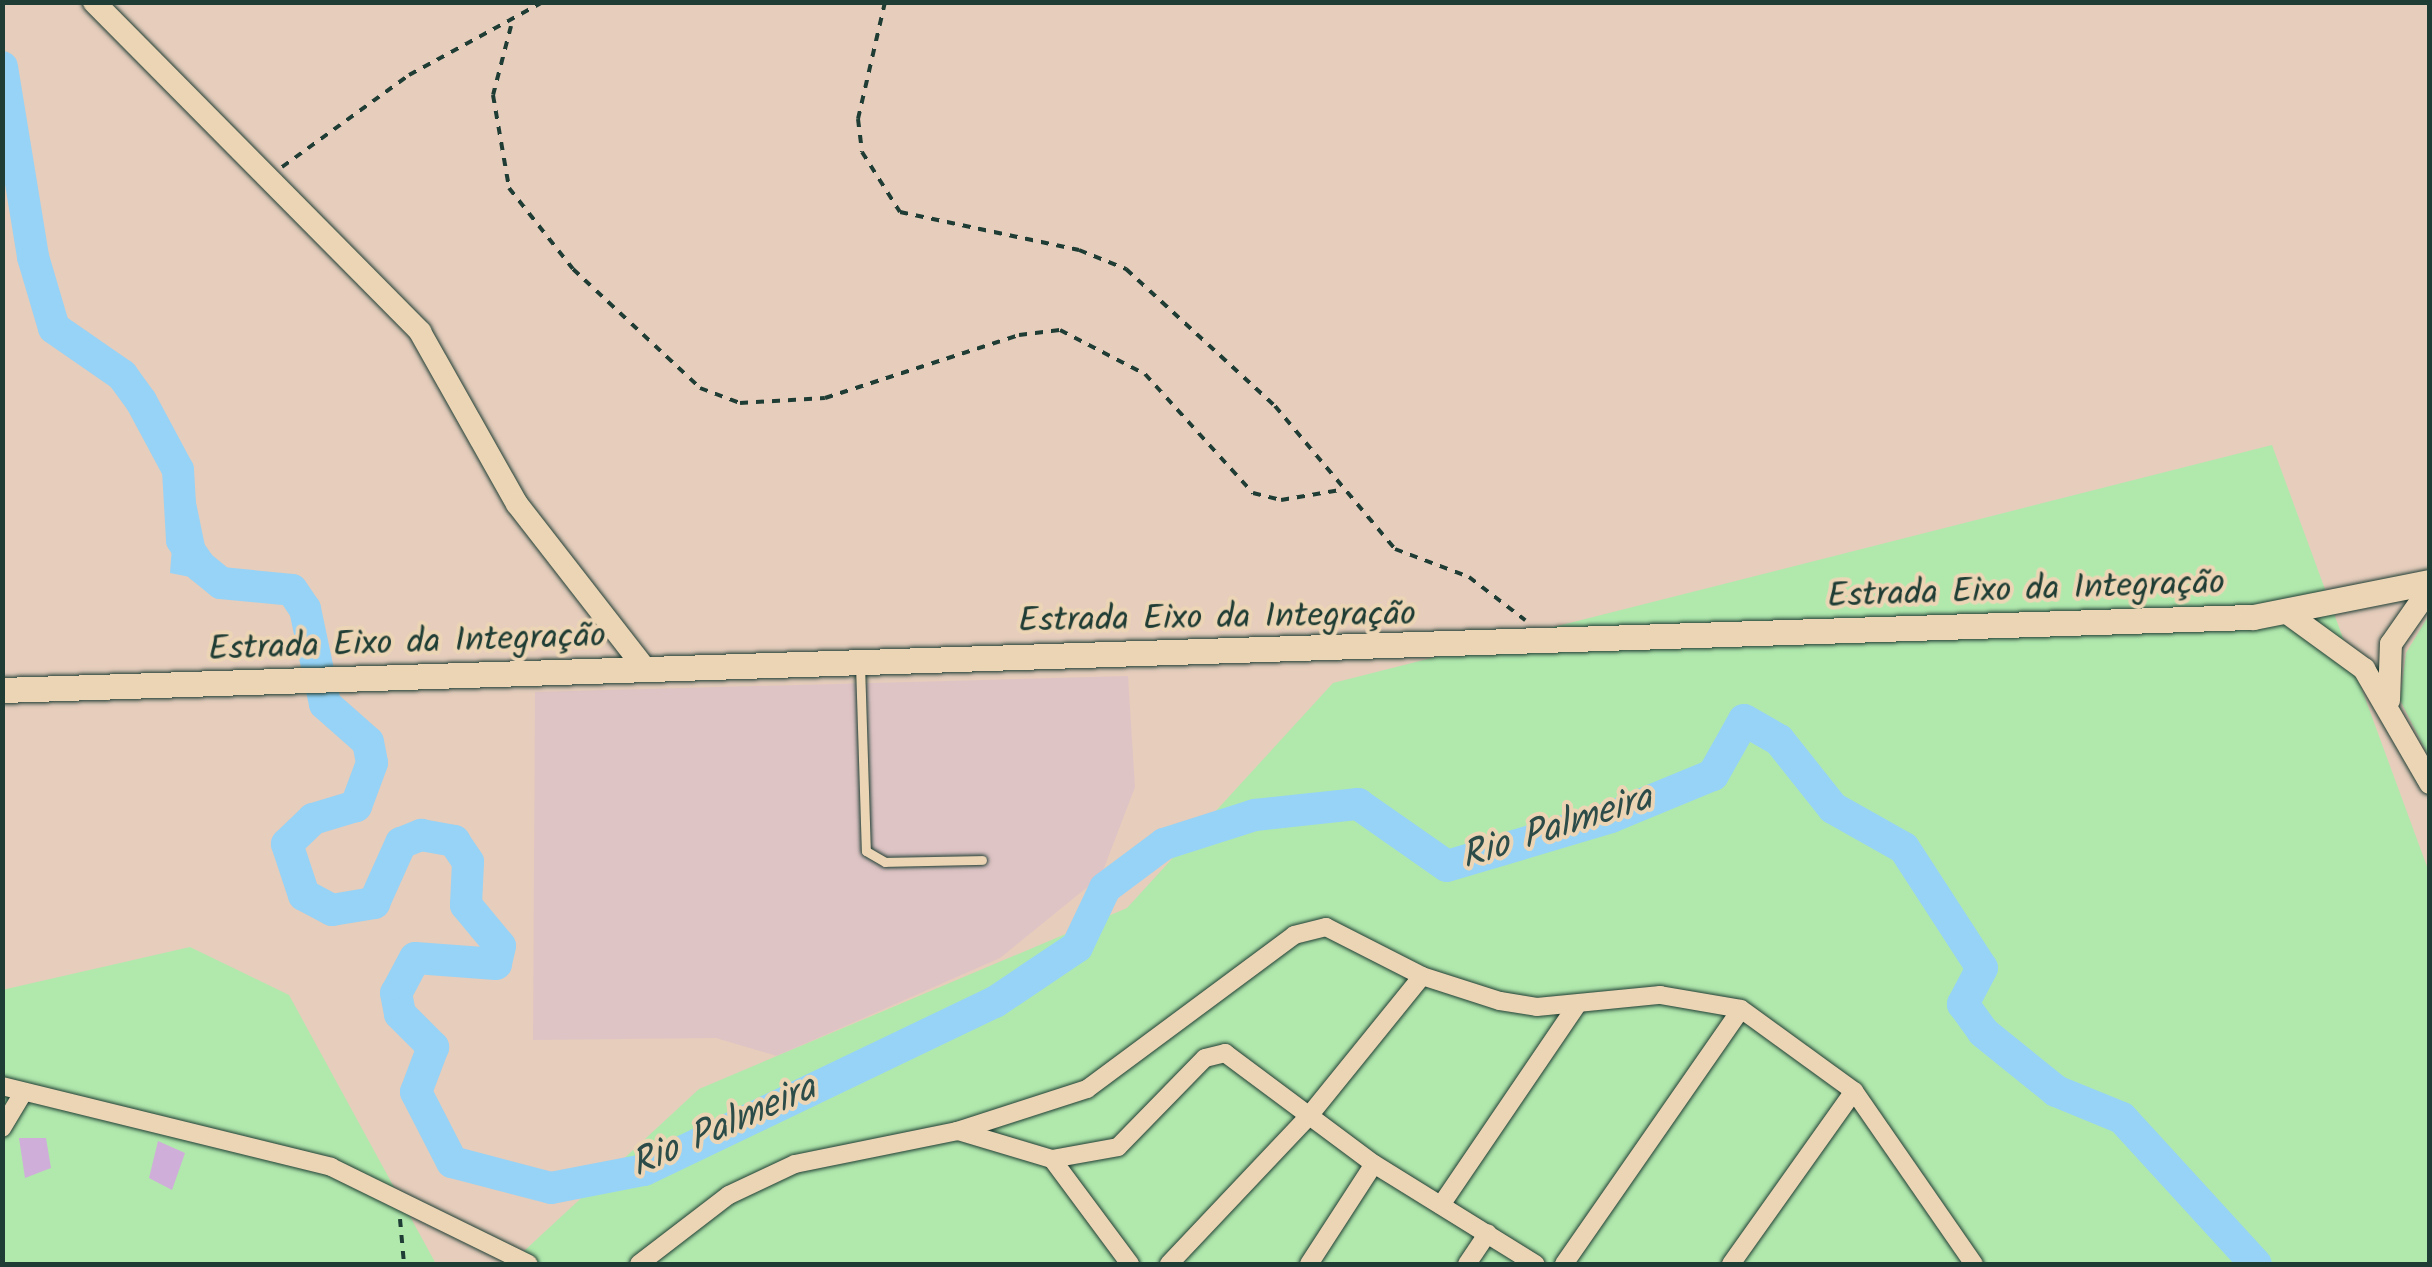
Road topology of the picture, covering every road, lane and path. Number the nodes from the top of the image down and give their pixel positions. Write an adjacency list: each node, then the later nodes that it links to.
1 (542, 2): 4 (path)
2 (885, 2): 6 (path)
3 (98, 4): 5 (street)
4 (512, 26): 5 (path); 6 (path)
5 (270, 176): 11 (street)
6 (1340, 490): 9 (path)
7 (2430, 585): 8 (main road, Estrada Eixo da Integração); 13 (street)
8 (2290, 614): 9 (main road, Estrada Eixo da Integração); 13 (street)
9 (1550, 644): 10 (main road, Estrada Eixo da Integração)
10 (860, 662): 11 (main road, Estrada Eixo da Integração); 15 (lane)
11 (646, 670): 12 (main road, Estrada Eixo da Integração)
12 (2, 690)
13 (2390, 708): 14 (street)
14 (2430, 784)
15 (982, 860)
16 (1422, 976): 17 (street); 22 (street); 24 (street)
17 (1576, 1005): 18 (street); 28 (street)
18 (1741, 1009): 20 (street); 38 (street)
19 (2, 1086): 21 (street)
20 (1854, 1090): 39 (street); 40 (street)
21 (23, 1093): 23 (street); 27 (street)
22 (1308, 1116): 25 (street); 26 (street); 34 (street)
23 (2, 1128)
24 (958, 1131): 25 (street); 32 (street)
25 (1052, 1159): 33 (street)
26 (1374, 1164): 28 (street); 35 (street)
27 (398, 1197): 30 (path); 31 (street)
28 (1441, 1204): 29 (street)
29 (1488, 1233): 36 (street); 37 (street)
30 (404, 1264)
31 (529, 1264)
32 (639, 1264)
33 (1130, 1264)
34 (1169, 1264)
35 (1309, 1264)
36 (1467, 1264)
37 (1535, 1264)
38 (1564, 1264)
39 (1732, 1264)
40 (1974, 1264)

